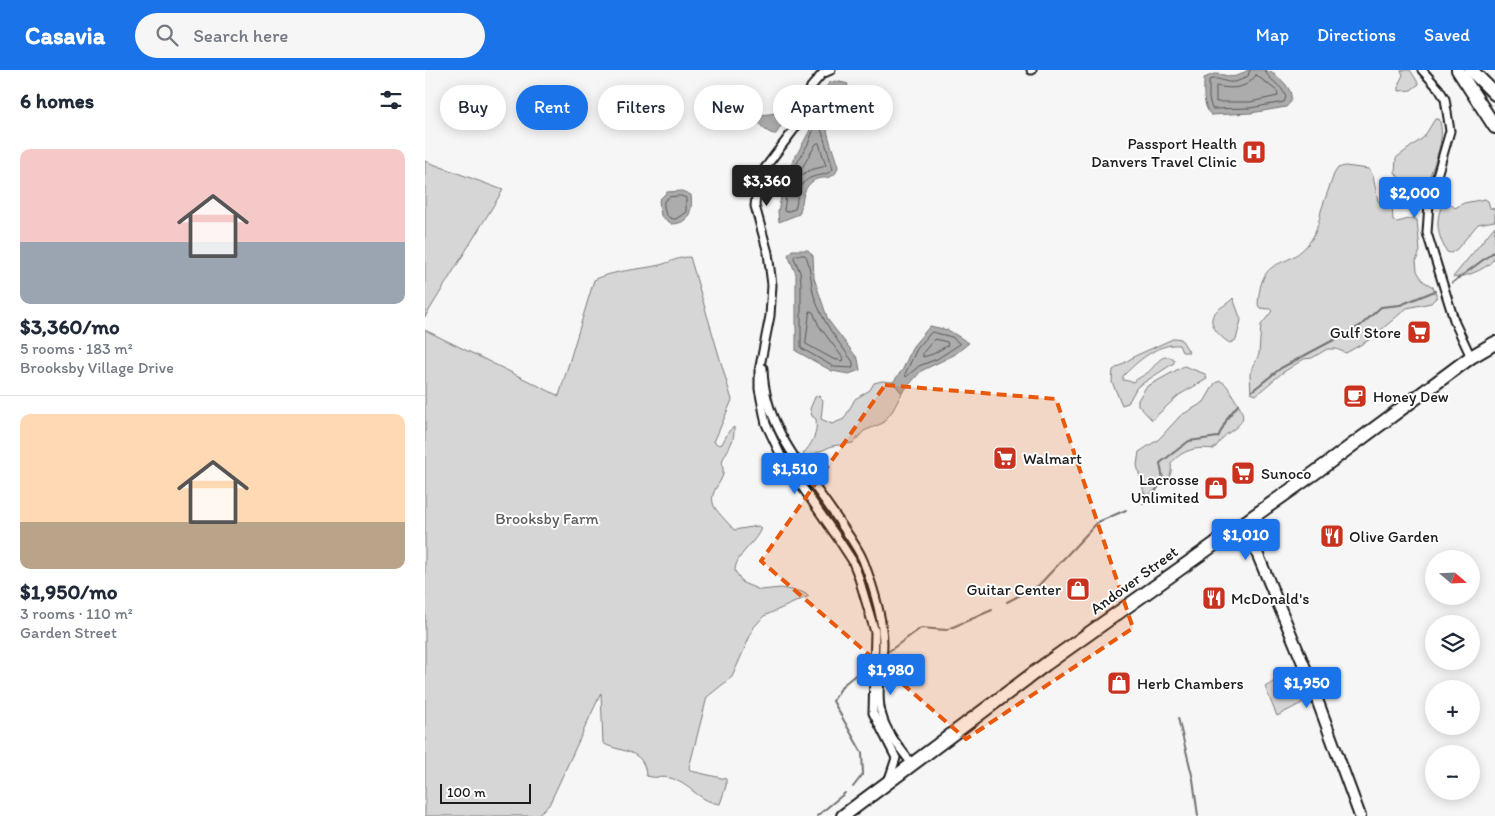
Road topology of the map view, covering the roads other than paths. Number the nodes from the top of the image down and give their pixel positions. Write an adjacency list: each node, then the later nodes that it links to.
1 (831, 70): 9 (street)
2 (1422, 70): 10 (street)
3 (1458, 70): 6 (highway)
4 (1471, 70): 5 (highway)
5 (1495, 94)
6 (1495, 127)
7 (1495, 335): 10 (highway, Andover Street)
8 (1495, 344): 10 (highway, Andover Street)
9 (763, 352): 12 (street); 13 (street)
10 (1471, 357): 11 (highway, Andover Street)
11 (1244, 522): 12 (highway, Andover Street); 15 (main road)
12 (912, 764): 13 (highway, Andover Street)
13 (886, 784): 14 (highway, Andover Street)
14 (843, 816)
15 (1360, 816)

